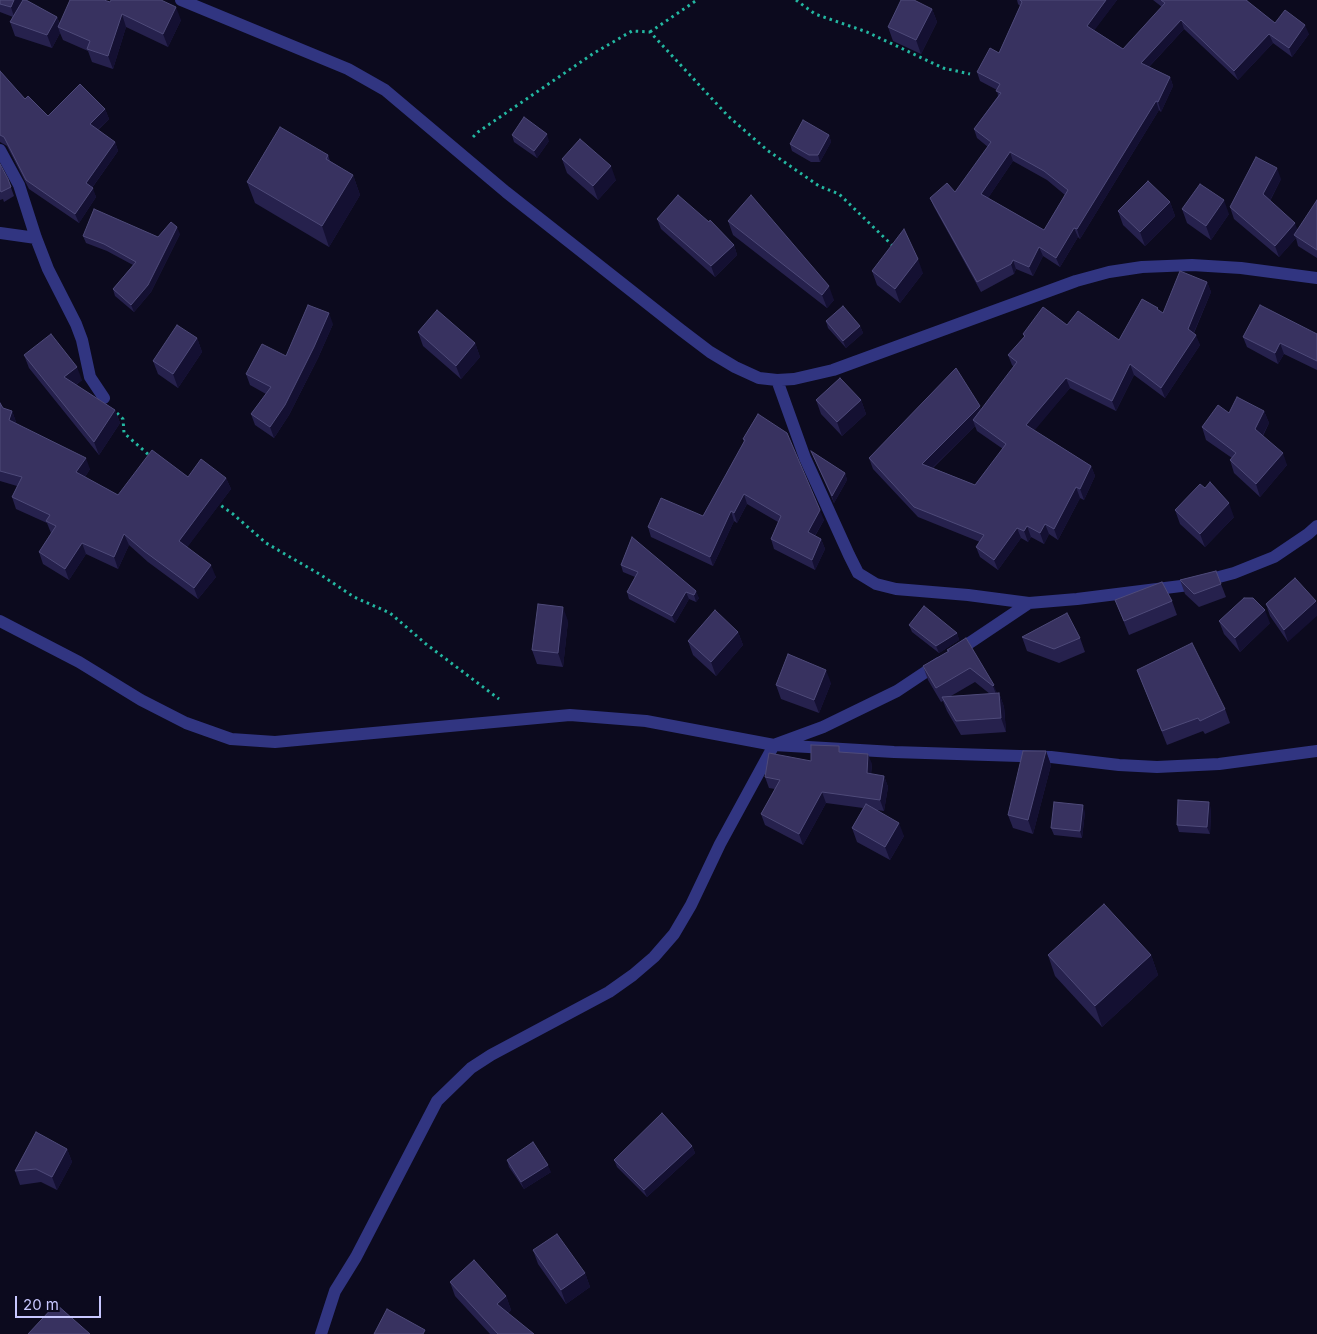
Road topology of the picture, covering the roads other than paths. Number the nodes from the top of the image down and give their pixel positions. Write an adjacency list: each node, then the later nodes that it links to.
1 (181, 0): 6 (street)
2 (0, 150): 4 (street)
3 (0, 233): 4 (street)
4 (36, 238): 7 (street)
5 (1317, 278): 6 (street)
6 (777, 380): 9 (street)
7 (104, 398)
8 (1317, 526): 9 (street)
9 (1028, 603): 11 (street)
10 (0, 621): 11 (street)
11 (774, 745): 12 (street); 13 (street)
12 (1317, 751)
13 (321, 1334)

